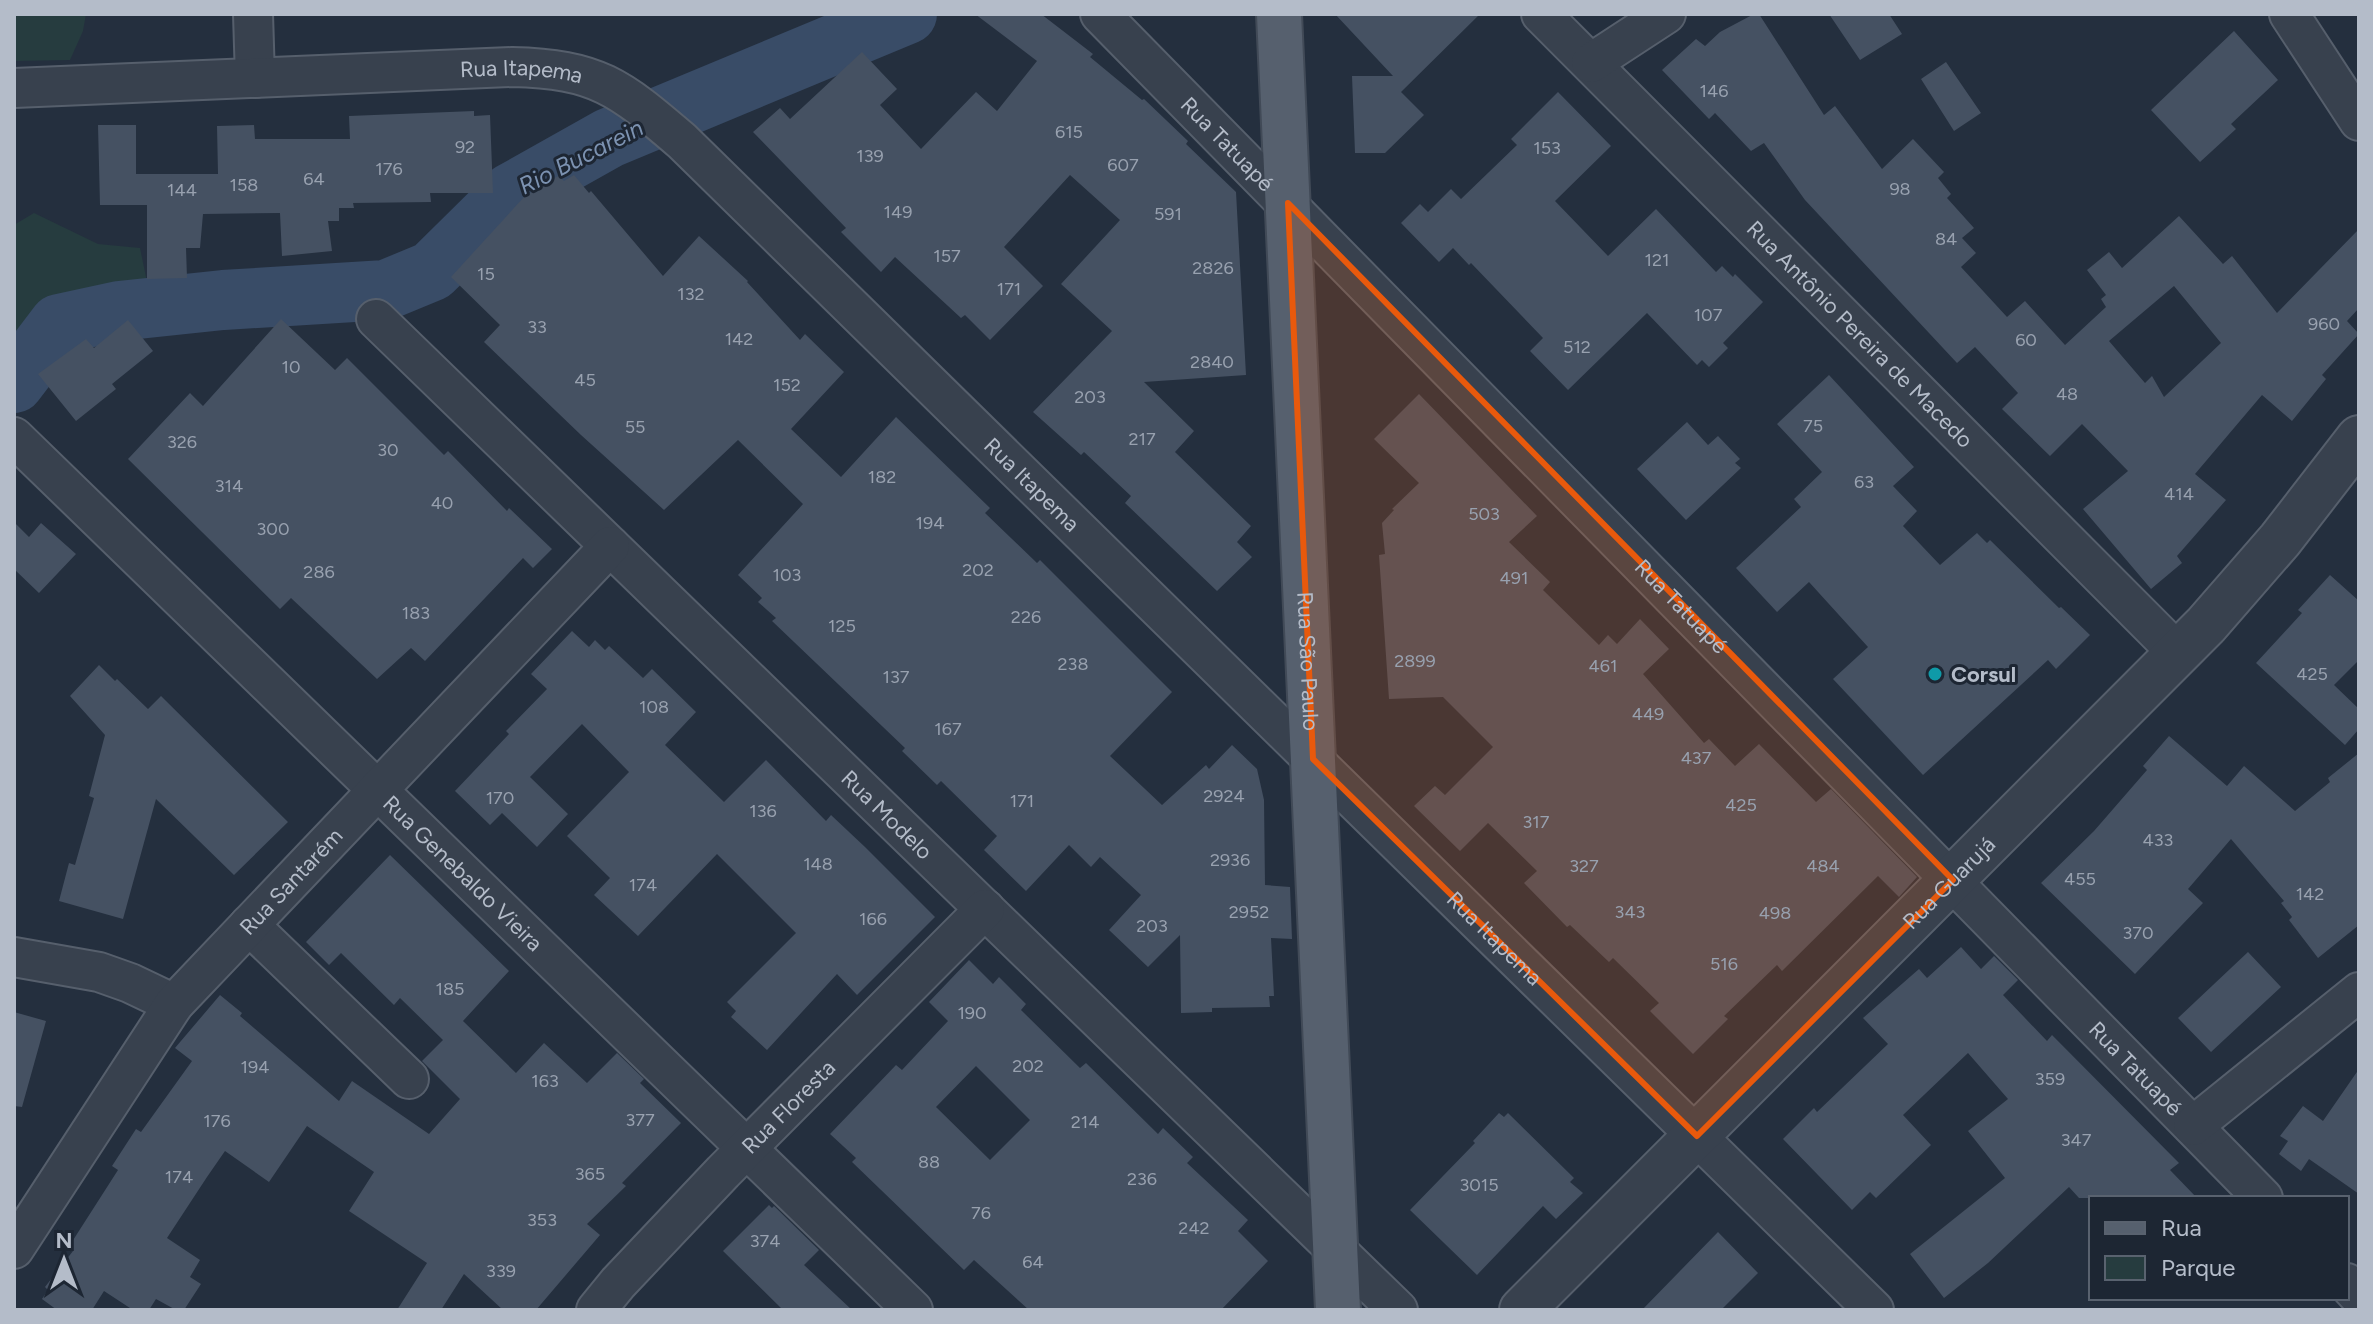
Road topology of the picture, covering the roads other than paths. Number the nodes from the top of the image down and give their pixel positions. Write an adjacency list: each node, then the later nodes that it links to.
1 (253, 14): 8 (street)
2 (1100, 14): 11 (street, Rua Tatuapé)
3 (1279, 14): 11 (main road, Rua São Paulo)
4 (1541, 14): 7 (street, Rua Antônio Pereira de Macedo)
5 (1666, 14): 7 (street)
6 (2289, 14): 10 (street)
7 (1591, 63): 16 (street, Rua Antônio Pereira de Macedo)
8 (255, 78): 9 (street, Rua Itapema); 17 (street, Rua Itapema)
9 (14, 88)
10 (2359, 121)
11 (1288, 203): 17 (main road, Rua São Paulo); 19 (street, Rua Tatuapé)
12 (376, 319): 15 (street, Rua Modelo)
13 (14, 437): 18 (street, Rua Genebaldo Vieira)
14 (2359, 438): 16 (street, Rua Guarujá)
15 (610, 546): 18 (street, Rua Santarém); 20 (street, Rua Modelo)
16 (2179, 654): 19 (street, Rua Guarujá)
17 (1313, 759): 27 (street, Rua Itapema); 31 (main road, Rua São Paulo)
18 (377, 790): 21 (street, Rua Santarém); 28 (street, Rua Genebaldo Vieira)
19 (1953, 880): 26 (street, Rua Tatuapé); 27 (street, Rua Guarujá)
20 (985, 909): 28 (street, Rua Floresta); 31 (street, Rua Modelo)
21 (249, 925): 24 (street, Rua Santarém); 25 (street)
22 (14, 957): 24 (street)
23 (2359, 992): 26 (street)
24 (174, 1004): 30 (street, Rua Santarém)
25 (409, 1079)
26 (2193, 1126): 29 (street, Rua Tatuapé)
27 (1697, 1136): 36 (street, Rua Guarujá); 37 (street, Rua Itapema)
28 (746, 1148): 32 (street, Rua Floresta); 33 (street, Rua Genebaldo Vieira)
29 (2261, 1196)
30 (14, 1249)
31 (1335, 1249): 34 (main road, Rua São Paulo); 35 (street, Rua Modelo)
32 (596, 1310)
33 (913, 1310)
34 (1338, 1310)
35 (1398, 1310)
36 (1522, 1310)
37 (1874, 1310)

